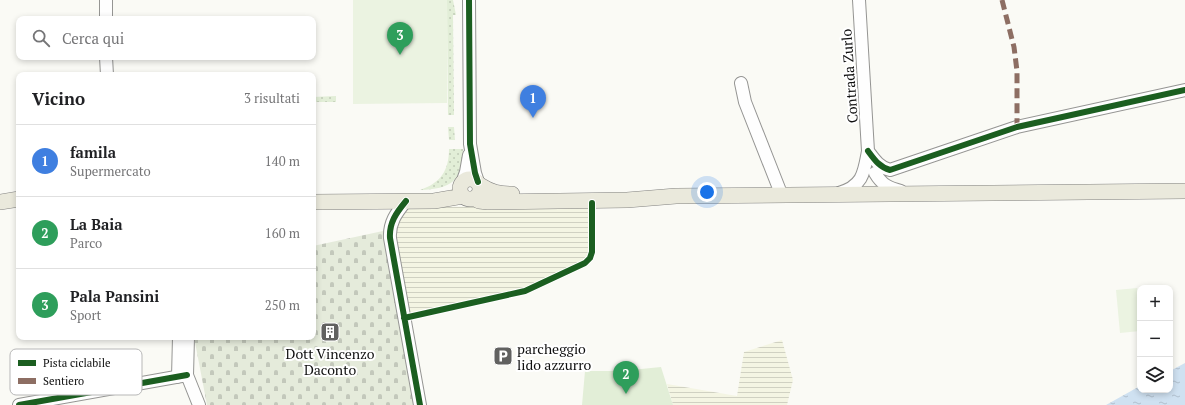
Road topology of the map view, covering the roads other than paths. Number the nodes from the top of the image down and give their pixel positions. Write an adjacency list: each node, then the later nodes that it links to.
1 (106, 0): 4 (street)
2 (469, 0): 11 (street)
3 (859, 0): 9 (street, Contrada Zurlo)
4 (106, 16)
5 (106, 60): 6 (street)
6 (107, 72)
7 (741, 83): 17 (street)
8 (1185, 90): 9 (street)
9 (868, 151): 10 (street, Contrada Zurlo)
10 (870, 172): 13 (street); 14 (street); 15 (street)
11 (470, 188): 16 (main road); 17 (main road); 19 (main road)
12 (1185, 191): 13 (main road)
13 (918, 194): 15 (main road)
14 (832, 195): 15 (main road); 17 (main road)
15 (870, 195)
16 (316, 196)
17 (782, 196)
18 (16, 199): 20 (main road)
19 (406, 201): 21 (main road); 30 (street)
20 (0, 202): 22 (main road)
21 (316, 202)
22 (16, 204)
23 (179, 340): 25 (street)
24 (188, 340): 25 (street)
25 (183, 376): 26 (street); 29 (street)
26 (142, 383)
27 (76, 395): 28 (street)
28 (19, 405)
29 (199, 405)
30 (420, 405)

